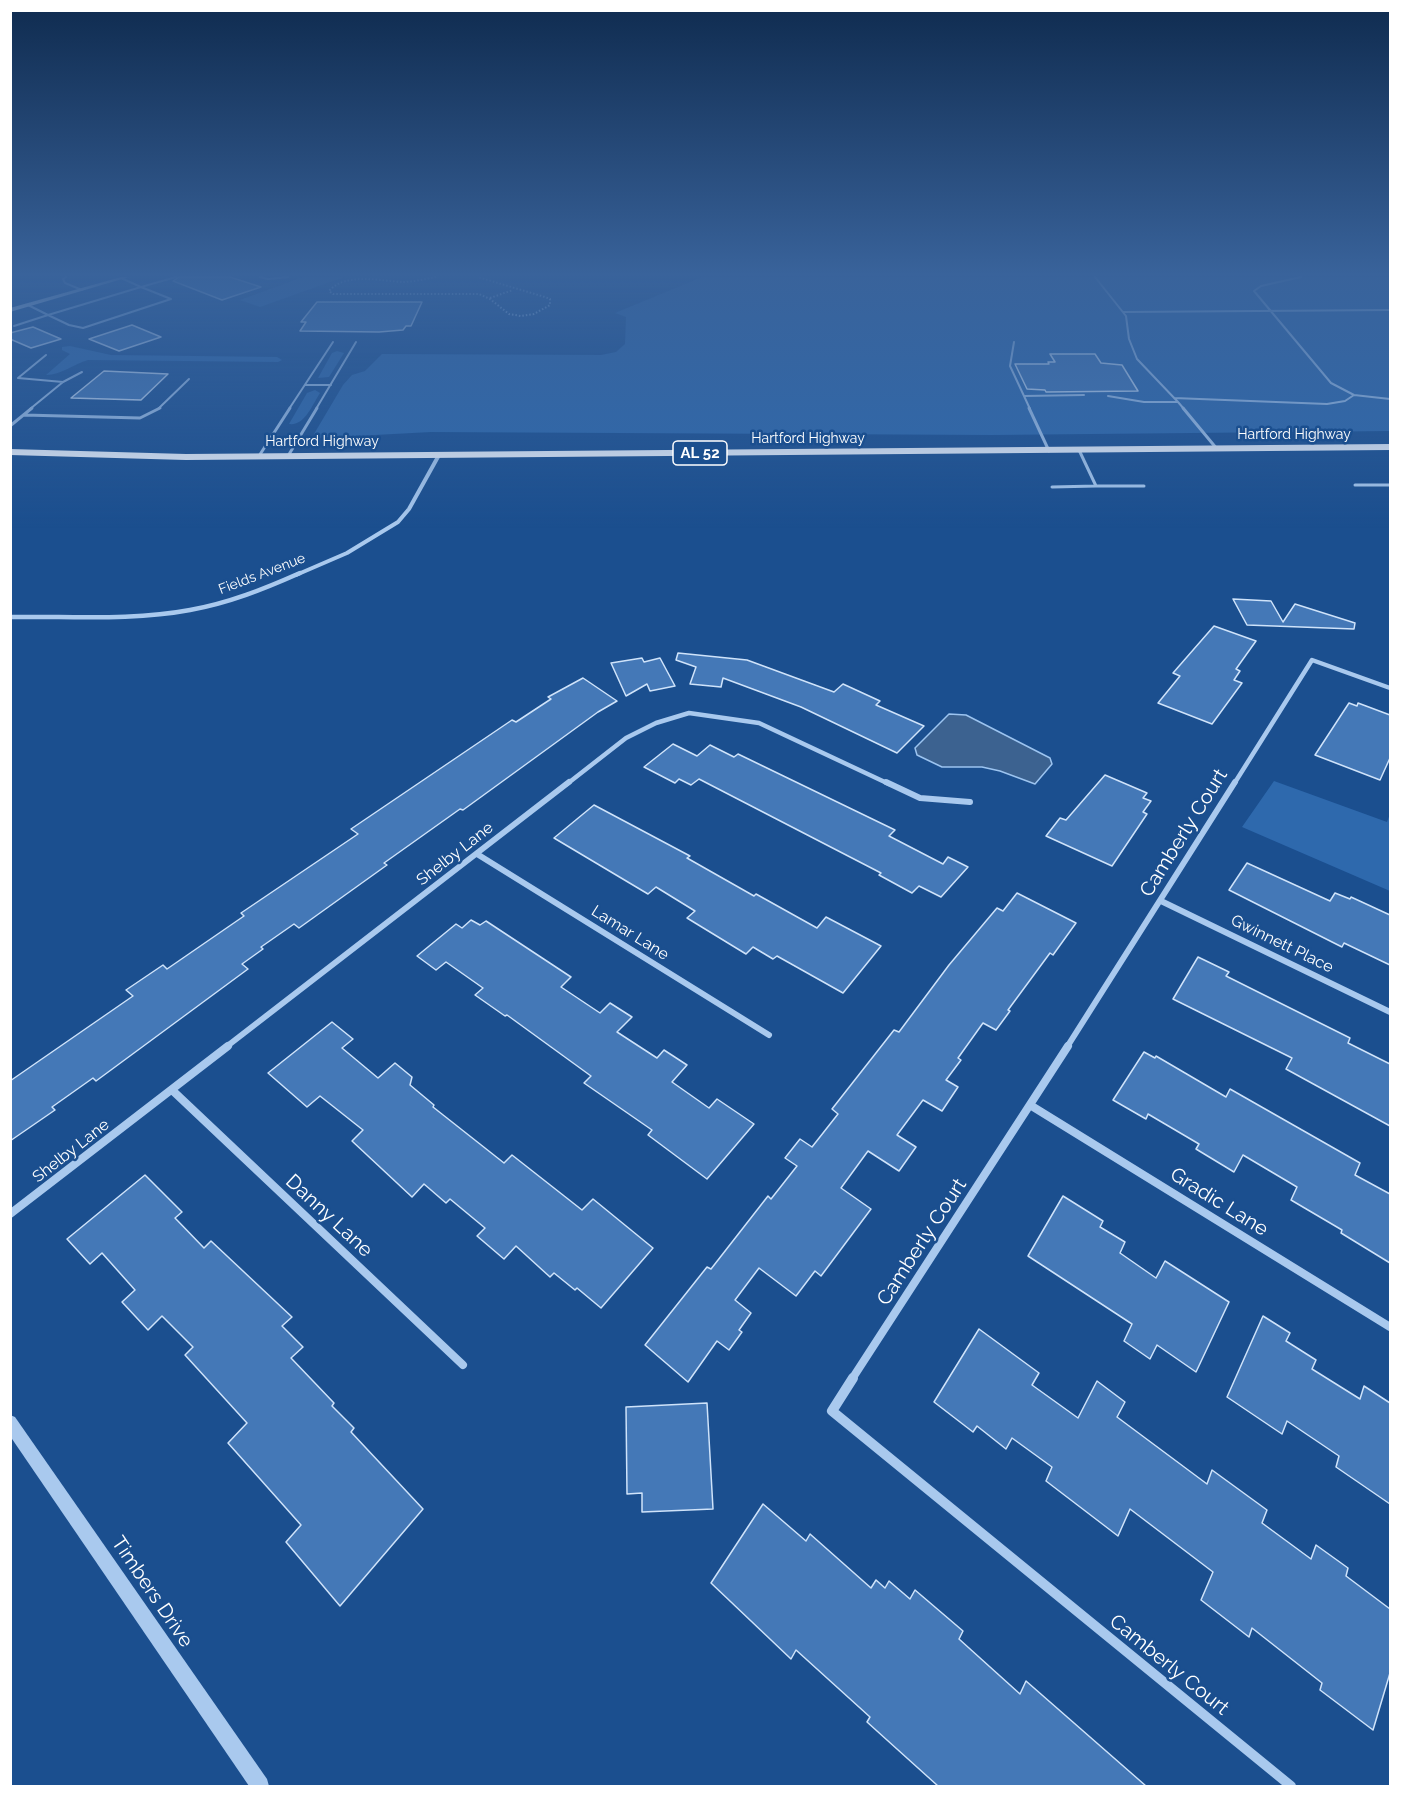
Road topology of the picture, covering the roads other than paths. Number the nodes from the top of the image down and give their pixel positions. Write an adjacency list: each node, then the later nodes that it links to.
1 (39, 361): 9 (lane)
2 (321, 361): 10 (lane)
3 (345, 361): 11 (lane)
4 (1011, 361): 14 (lane)
5 (1139, 361): 16 (lane)
6 (1313, 361): 13 (lane)
7 (82, 372): 9 (lane)
8 (189, 379): 19 (lane)
9 (63, 382): 19 (lane)
10 (305, 385): 11 (lane); 27 (lane)
11 (330, 385): 28 (lane)
12 (1084, 395): 14 (lane)
13 (1354, 395): 16 (lane); 17 (lane)
14 (1024, 396): 24 (lane)
15 (1108, 396): 18 (lane)
16 (1174, 398): 18 (lane)
17 (1390, 399)
18 (1178, 402): 22 (lane)
19 (24, 415): 20 (lane)
20 (10, 426)
21 (1390, 447): 22 (main road, Hartford Highway / AL 52)
22 (1217, 449): 23 (main road, Hartford Highway / AL 52)
23 (1079, 450): 24 (main road, Hartford Highway / AL 52); 30 (lane)
24 (1049, 451): 26 (main road, Hartford Highway / AL 52)
25 (10, 452): 27 (main road, Hartford Highway / AL 52)
26 (439, 455): 28 (main road, Hartford Highway / AL 52); 34 (street, Fields Avenue)
27 (260, 456): 28 (main road, Hartford Highway / AL 52)
28 (288, 456)
29 (1355, 485): 32 (lane)
30 (1096, 486): 31 (lane); 33 (lane)
31 (1144, 486)
32 (1390, 486)
33 (1052, 487)
34 (10, 617)
35 (1390, 688): 38 (street, Camberly Court)
36 (970, 802): 37 (street, Shelby Lane)
37 (477, 854): 40 (street, Lamar Lane); 41 (street, Shelby Lane)
38 (1161, 901): 39 (street, Gwinnett Place); 42 (street, Camberly Court)
39 (1390, 1012)
40 (769, 1035)
41 (172, 1090): 43 (street, Shelby Lane); 45 (street, Danny Lane)
42 (1030, 1105): 44 (street, Gradic Lane); 48 (street, Camberly Court)
43 (10, 1214)
44 (1390, 1327)
45 (464, 1365)
46 (10, 1422): 47 (street, Timbers Drive)
47 (260, 1786)
48 (1291, 1786)

